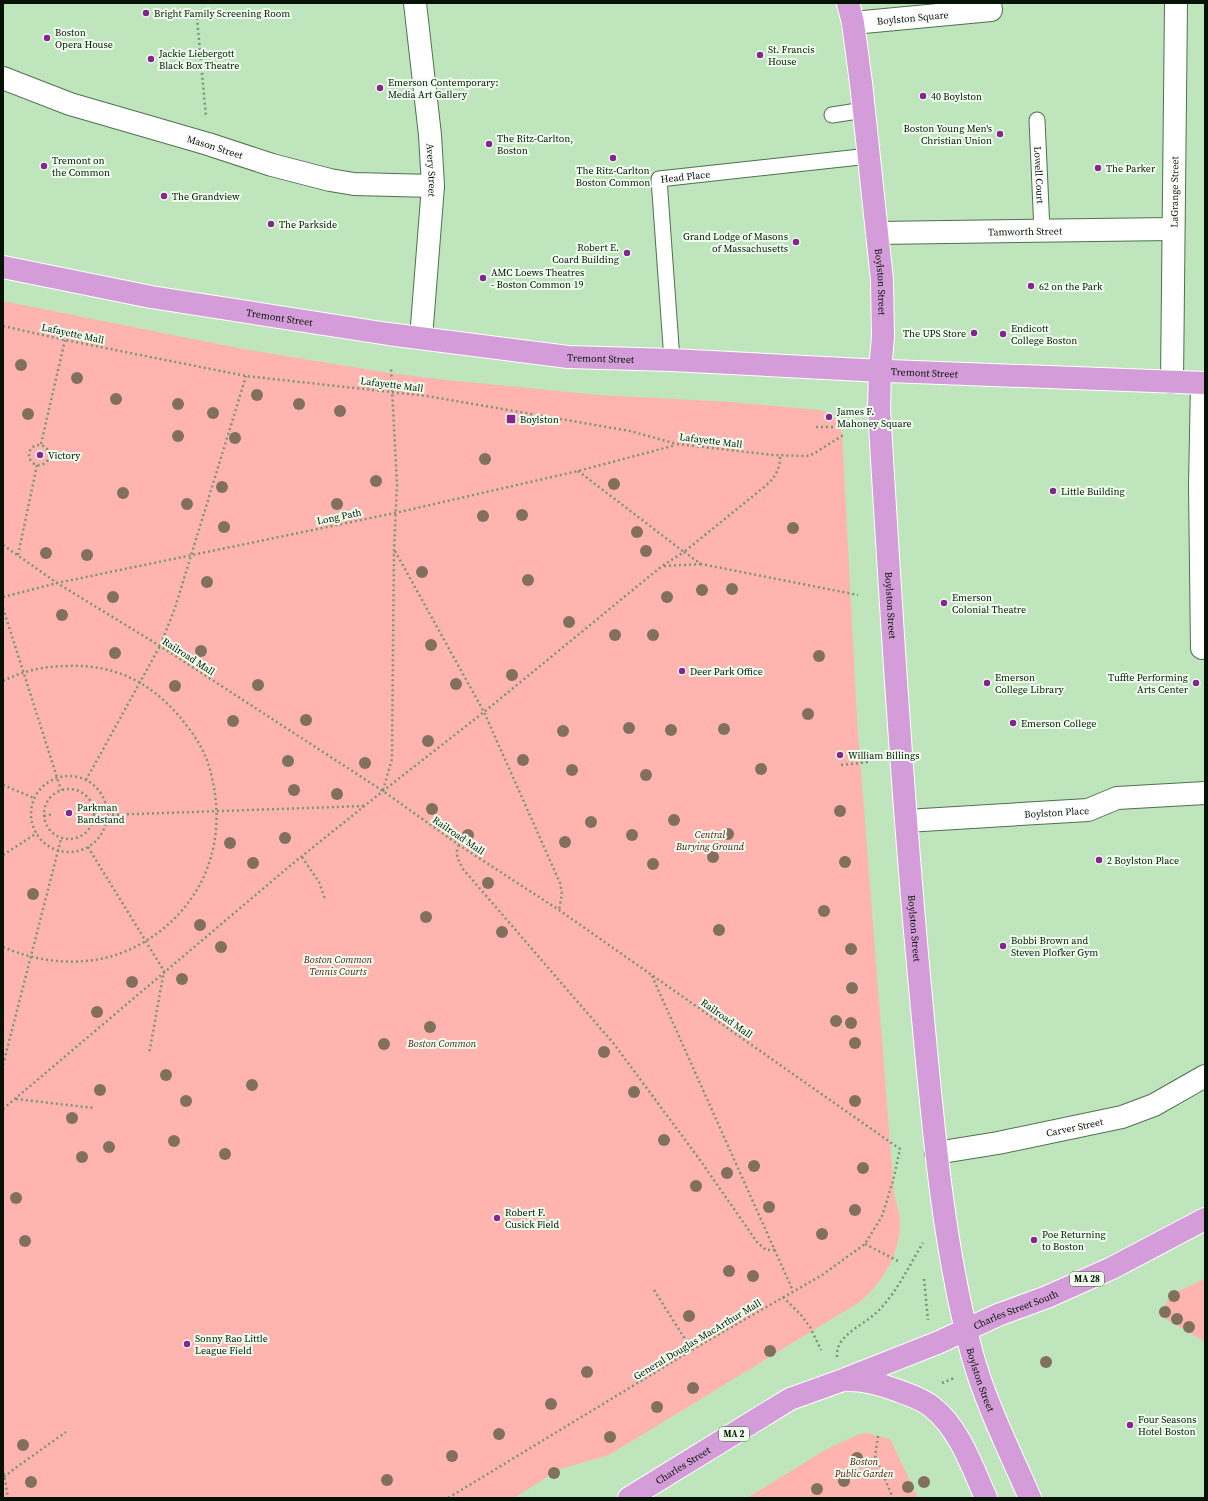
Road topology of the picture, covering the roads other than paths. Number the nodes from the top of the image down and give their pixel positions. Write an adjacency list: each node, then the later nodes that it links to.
1 (415, 3): 10 (street, Avery Street)
2 (990, 3): 4 (street, Boylston Square)
3 (1176, 3): 11 (street, LaGrange Street)
4 (850, 13): 6 (main road, Boylston Street)
5 (3, 78): 10 (street, Mason Street)
6 (864, 110): 7 (lane); 9 (main road, Boylston Street)
7 (832, 115)
8 (1037, 120): 12 (lane, Lowell Court)
9 (869, 156): 13 (main road, Boylston Street); 16 (lane, Head Place)
10 (433, 186): 15 (street, Avery Street)
11 (1174, 229): 12 (street, Tamworth Street); 18 (street, LaGrange Street)
12 (1042, 231): 13 (street, Tamworth Street)
13 (877, 233): 17 (main road, Boylston Street)
14 (3, 267): 15 (main road, Tremont Street)
15 (421, 338): 16 (main road, Tremont Street)
16 (672, 360): 17 (main road, Tremont Street)
17 (880, 370): 18 (main road, Tremont Street); 22 (main road, Boylston Street)
18 (1172, 382): 19 (main road, Tremont Street)
19 (1203, 383): 20 (street)
20 (1202, 648)
21 (1205, 793): 22 (street, Boylston Place)
22 (906, 821): 24 (main road, Boylston Street)
23 (1204, 1076): 24 (street, Carver Street)
24 (936, 1153): 26 (main road, Boylston Street)
25 (1205, 1220): 26 (main road, Charles Street South / MA 28)
26 (966, 1330): 27 (main road, Charles Street South / MA 28); 30 (main road, Boylston Street)
27 (840, 1371): 28 (main road, Charles Street / MA 2); 29 (main road, MA 2)
28 (629, 1498)
29 (986, 1498)
30 (1030, 1498)

